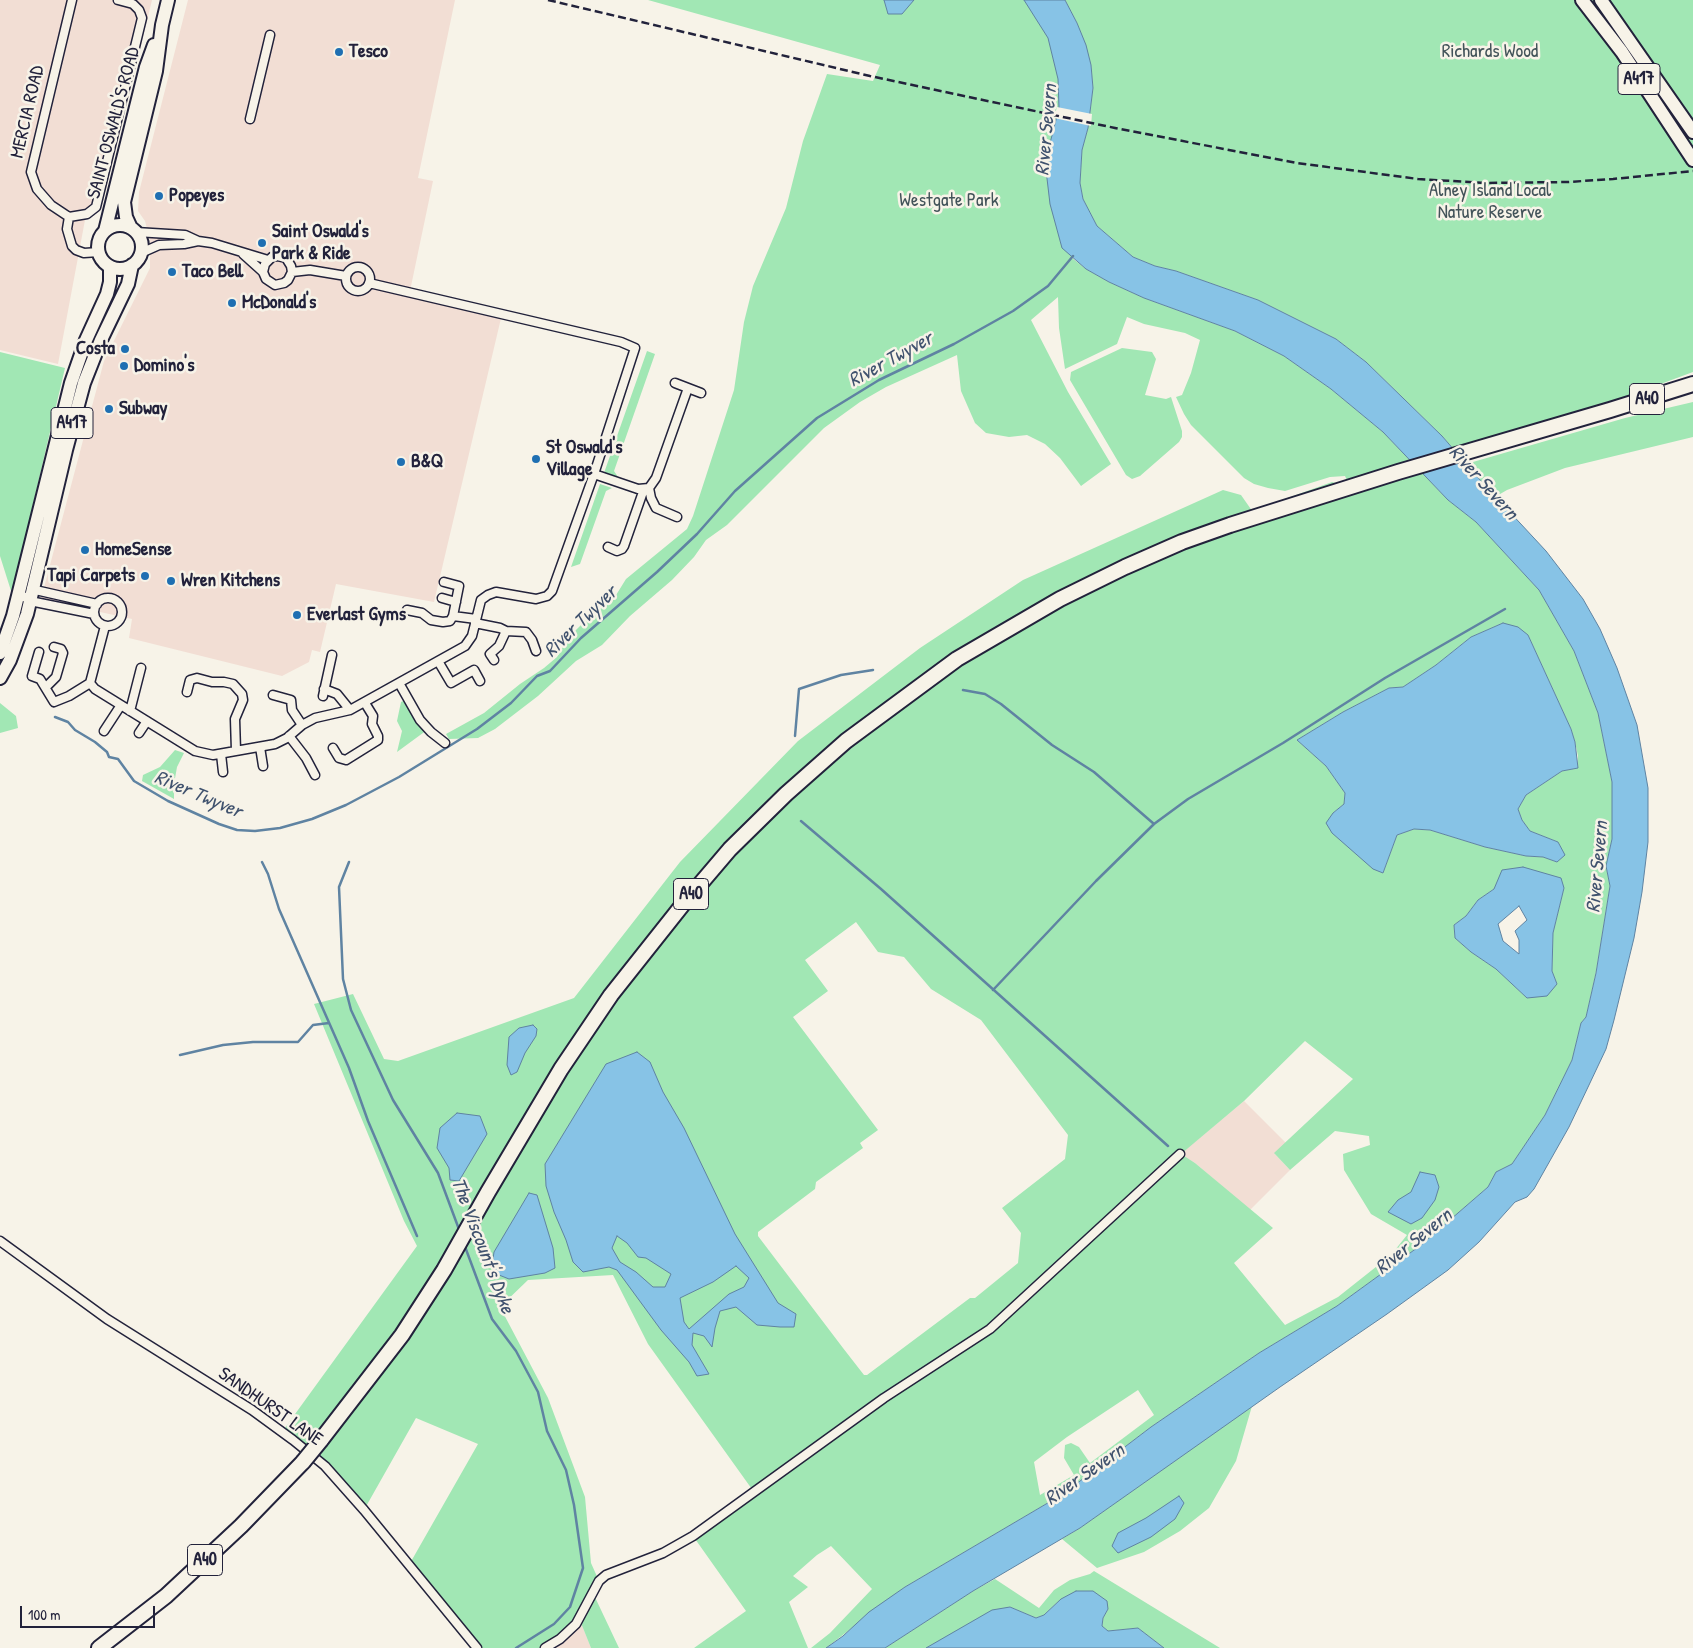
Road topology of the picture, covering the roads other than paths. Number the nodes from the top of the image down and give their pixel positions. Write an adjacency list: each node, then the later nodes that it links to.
1 (72, 0): 11 (street, MERCIA ROAD)
2 (118, 0): 11 (street)
3 (168, 0): 6 (main road, SAINT OSWALD'S ROAD)
4 (1582, 0): 10 (main road, A417)
5 (1601, 0): 9 (main road, A417)
6 (162, 25): 12 (main road, SAINT OSWALD'S ROAD); 13 (main road, SAINT OSWALD'S ROAD)
7 (270, 35): 8 (street)
8 (250, 119)
9 (1693, 132)
10 (1693, 160)
11 (69, 217): 15 (street)
12 (133, 230): 13 (main road); 14 (street); 17 (main road)
13 (105, 231): 15 (main road)
14 (198, 241): 16 (street); 17 (street)
15 (99, 252): 20 (main road)
16 (242, 253): 18 (street); 21 (street)
17 (141, 254): 19 (main road, A417)
18 (268, 260): 21 (street); 22 (street)
19 (132, 265): 20 (main road); 34 (main road, A417)
20 (110, 266): 35 (main road, A417)
21 (264, 272): 22 (street)
22 (292, 272): 23 (street)
23 (346, 276): 24 (street); 24 (street)
24 (369, 282): 29 (street)
25 (675, 384): 27 (street)
26 (1690, 386): 80 (highway, A40, bridge)
27 (688, 388): 28 (street); 30 (street)
28 (701, 393)
29 (594, 474): 30 (street); 43 (street)
30 (647, 489): 31 (street); 32 (street)
31 (677, 518)
32 (608, 547)
33 (444, 582): 38 (street)
34 (34, 588): 35 (street); 37 (main road, A417); 39 (street)
35 (19, 592): 37 (street); 49 (main road, A417)
36 (442, 598): 38 (street)
37 (30, 601): 41 (street); 54 (main road, A417)
38 (456, 602): 42 (street)
39 (97, 604): 41 (street); 44 (street)
40 (407, 610): 42 (street)
41 (94, 614): 44 (street)
42 (453, 616): 43 (street)
43 (475, 621): 45 (street); 52 (street)
44 (105, 626): 56 (street)
45 (506, 631): 48 (street); 51 (street)
46 (54, 647): 58 (street)
47 (39, 652): 58 (street)
48 (536, 652)
49 (0, 653)
50 (332, 655): 63 (street)
51 (494, 660)
52 (438, 661): 55 (street); 57 (street)
53 (141, 668): 64 (street)
54 (0, 678)
55 (480, 681)
56 (90, 683): 58 (street); 62 (street)
57 (399, 683): 61 (street); 70 (street)
58 (46, 687)
59 (187, 692): 73 (street)
60 (273, 695): 66 (street)
61 (365, 703): 63 (street); 72 (street)
62 (121, 705): 64 (street); 67 (street)
63 (350, 710): 66 (street)
64 (130, 711): 65 (street)
65 (147, 721): 68 (street); 74 (street)
66 (302, 725): 69 (street)
67 (104, 731)
68 (139, 733)
69 (289, 736): 71 (street); 77 (street)
70 (445, 743)
71 (260, 747): 73 (street); 75 (street)
72 (333, 748)
73 (236, 752): 74 (street)
74 (221, 754): 76 (street)
75 (264, 766)
76 (224, 772)
77 (315, 775)
78 (1180, 1154): 82 (street)
79 (0, 1241): 81 (street, SANDHURST LANE)
80 (99, 1648)
81 (477, 1648)
82 (545, 1648)

